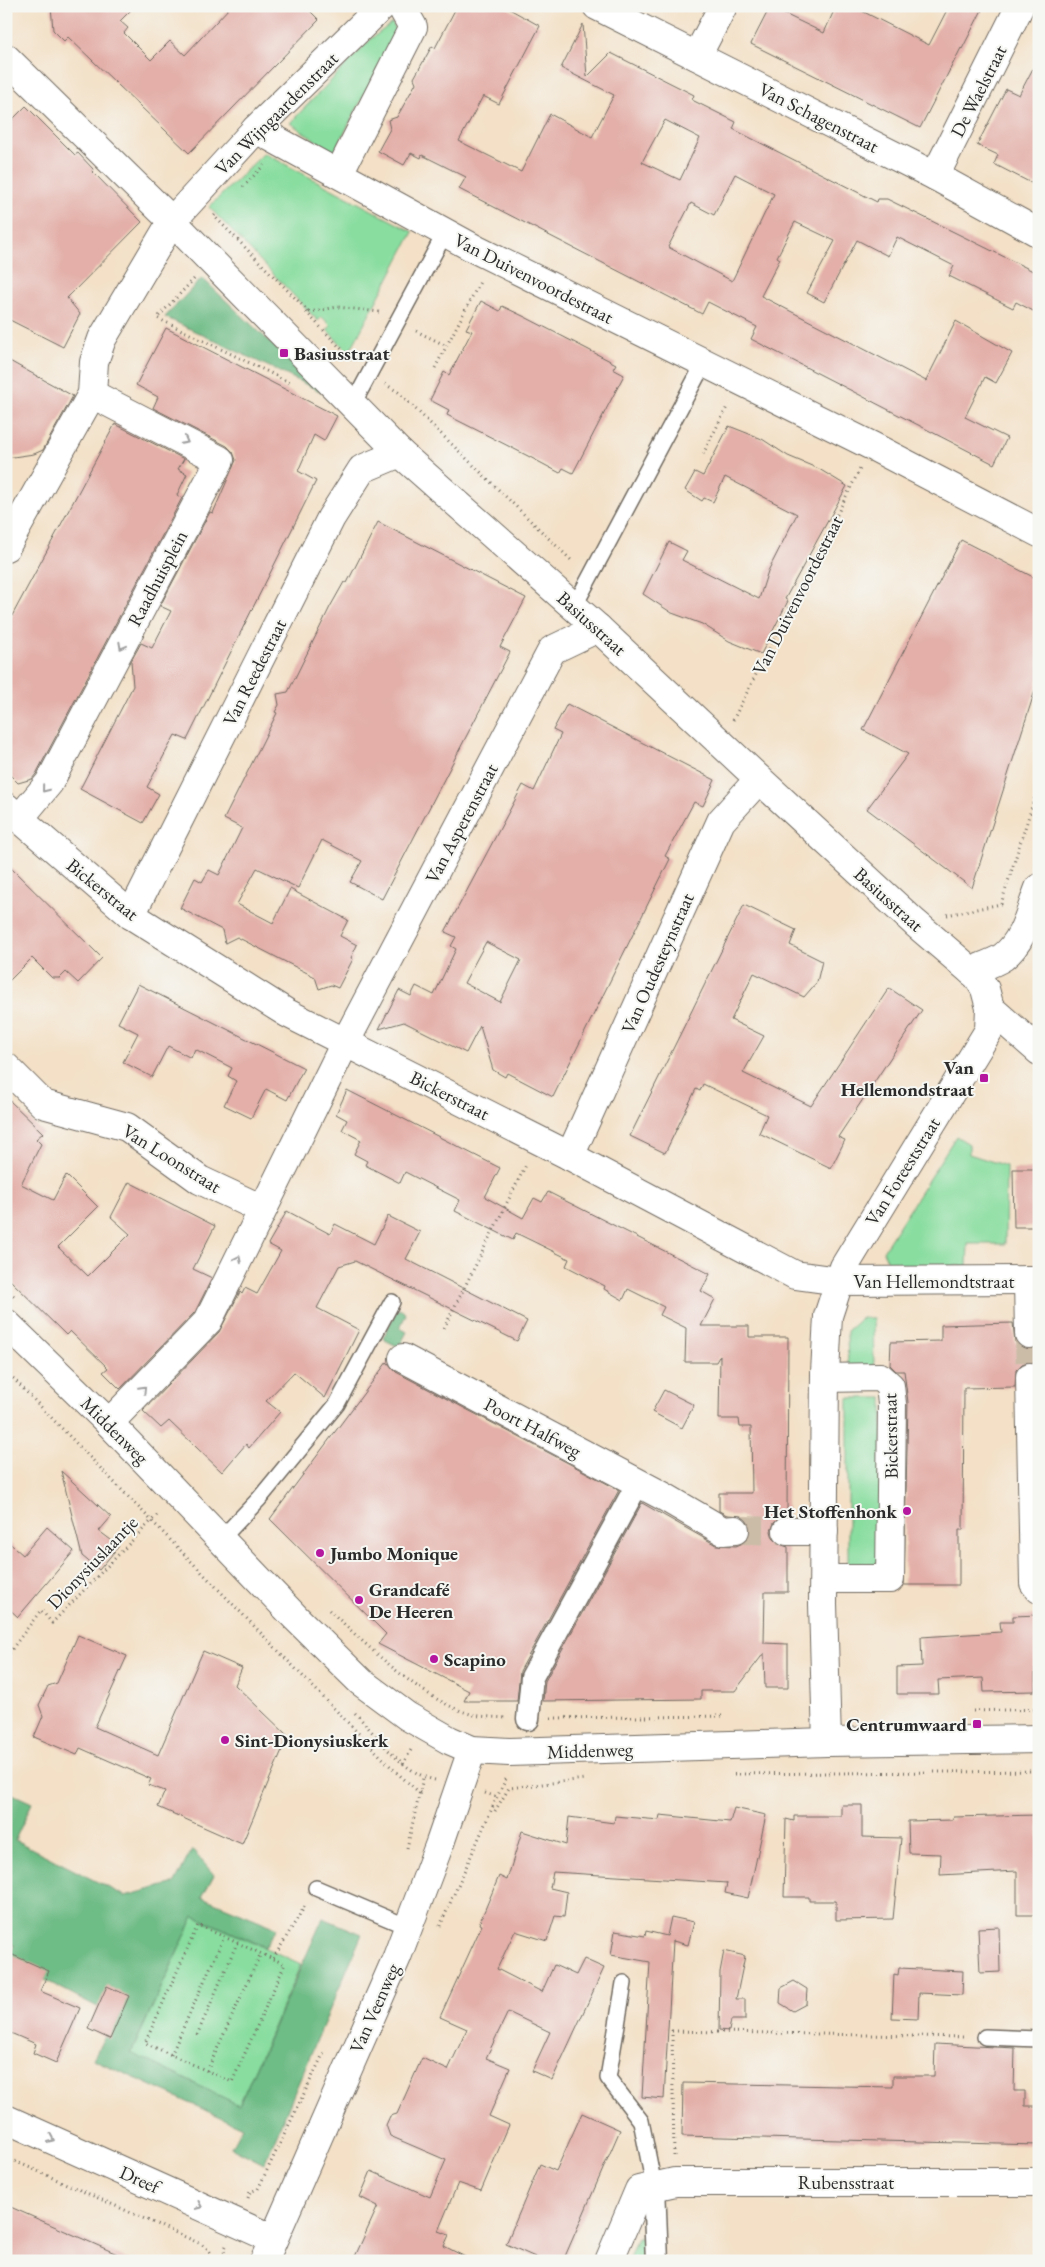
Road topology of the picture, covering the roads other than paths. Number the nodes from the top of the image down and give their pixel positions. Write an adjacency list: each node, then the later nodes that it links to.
1 (401, 6): 9 (street)
2 (597, 6): 6 (street, Van Schagenstraat)
3 (723, 6): 6 (street)
4 (1020, 6): 10 (street, De Waelstraat)
5 (371, 10): 8 (street, Van Wijngaardenstraat)
6 (697, 56): 10 (street, Van Schagenstraat)
7 (10, 69): 11 (street, Basiusstraat)
8 (256, 129): 9 (street, Van Duivenvoordestraat); 11 (street, Van Wijngaardenstraat)
9 (339, 173): 12 (street, Van Duivenvoordestraat)
10 (935, 176): 13 (street, Van Schagenstraat)
11 (172, 221): 15 (street); 16 (street, Basiusstraat)
12 (445, 232): 14 (street, Van Duivenvoordestraat); 16 (lane, Van Duivenvoordestraat)
13 (1039, 233)
14 (704, 362): 18 (street, Van Duivenvoordestraat); 20 (lane)
15 (92, 394): 19 (street); 23 (street, Raadhuisplein, one-way to 23)
16 (352, 404): 17 (street, Basiusstraat)
17 (400, 453): 20 (street, Basiusstraat); 25 (street, Van Reedestraat)
18 (1039, 533)
19 (6, 547)
20 (574, 607): 21 (street, Basiusstraat)
21 (598, 628): 22 (street, Basiusstraat); 28 (street, Van Asperenstraat)
22 (759, 779): 26 (street, Basiusstraat); 31 (street, Van Oudesteynstraat)
23 (13, 813): 25 (street, Bickerstraat)
24 (1039, 888): 26 (street)
25 (131, 914): 28 (street, Bickerstraat)
26 (971, 971): 27 (street, Van Foreeststraat)
27 (990, 1008): 29 (street, Van Foreeststraat); 34 (street, Van Foreeststraat)
28 (346, 1041): 31 (street, Bickerstraat); 32 (street)
29 (1039, 1051)
30 (6, 1067): 32 (street, Van Loonstraat)
31 (570, 1156): 34 (street, Bickerstraat)
32 (262, 1210): 41 (street, one-way to 32)
33 (1033, 1280): 34 (street, Van Hellemondtstraat); 37 (street, Van Hellemondtstraat)
34 (839, 1281): 40 (street)
35 (392, 1302): 46 (lane)
36 (6, 1323): 41 (street, Middenweg)
37 (1029, 1334)
38 (403, 1358): 42 (street, Poort Halfweg)
39 (1030, 1377): 48 (street)
40 (825, 1378): 45 (street); 47 (street, Bickerstraat)
41 (109, 1424): 46 (street, Middenweg)
42 (638, 1483): 43 (street, Poort Halfweg); 49 (street)
43 (735, 1530)
44 (785, 1535): 45 (street)
45 (824, 1535): 47 (street)
46 (221, 1538): 52 (street, Middenweg)
47 (824, 1579): 51 (street)
48 (1039, 1589)
49 (521, 1719)
50 (1039, 1739): 51 (street, Middenweg)
51 (827, 1742): 52 (street, Middenweg)
52 (472, 1750): 54 (street, Van Veenweg)
53 (316, 1888): 54 (lane)
54 (408, 1927): 61 (street, Van Veenweg)
55 (624, 1983): 60 (lane)
56 (985, 2037): 57 (lane)
57 (1039, 2039)
58 (6, 2119): 61 (street, Dreef, one-way to 61)
59 (1039, 2182): 60 (street, Rubensstraat)
60 (664, 2184): 62 (street); 63 (street)
61 (268, 2250)
62 (609, 2261)
63 (657, 2261)

